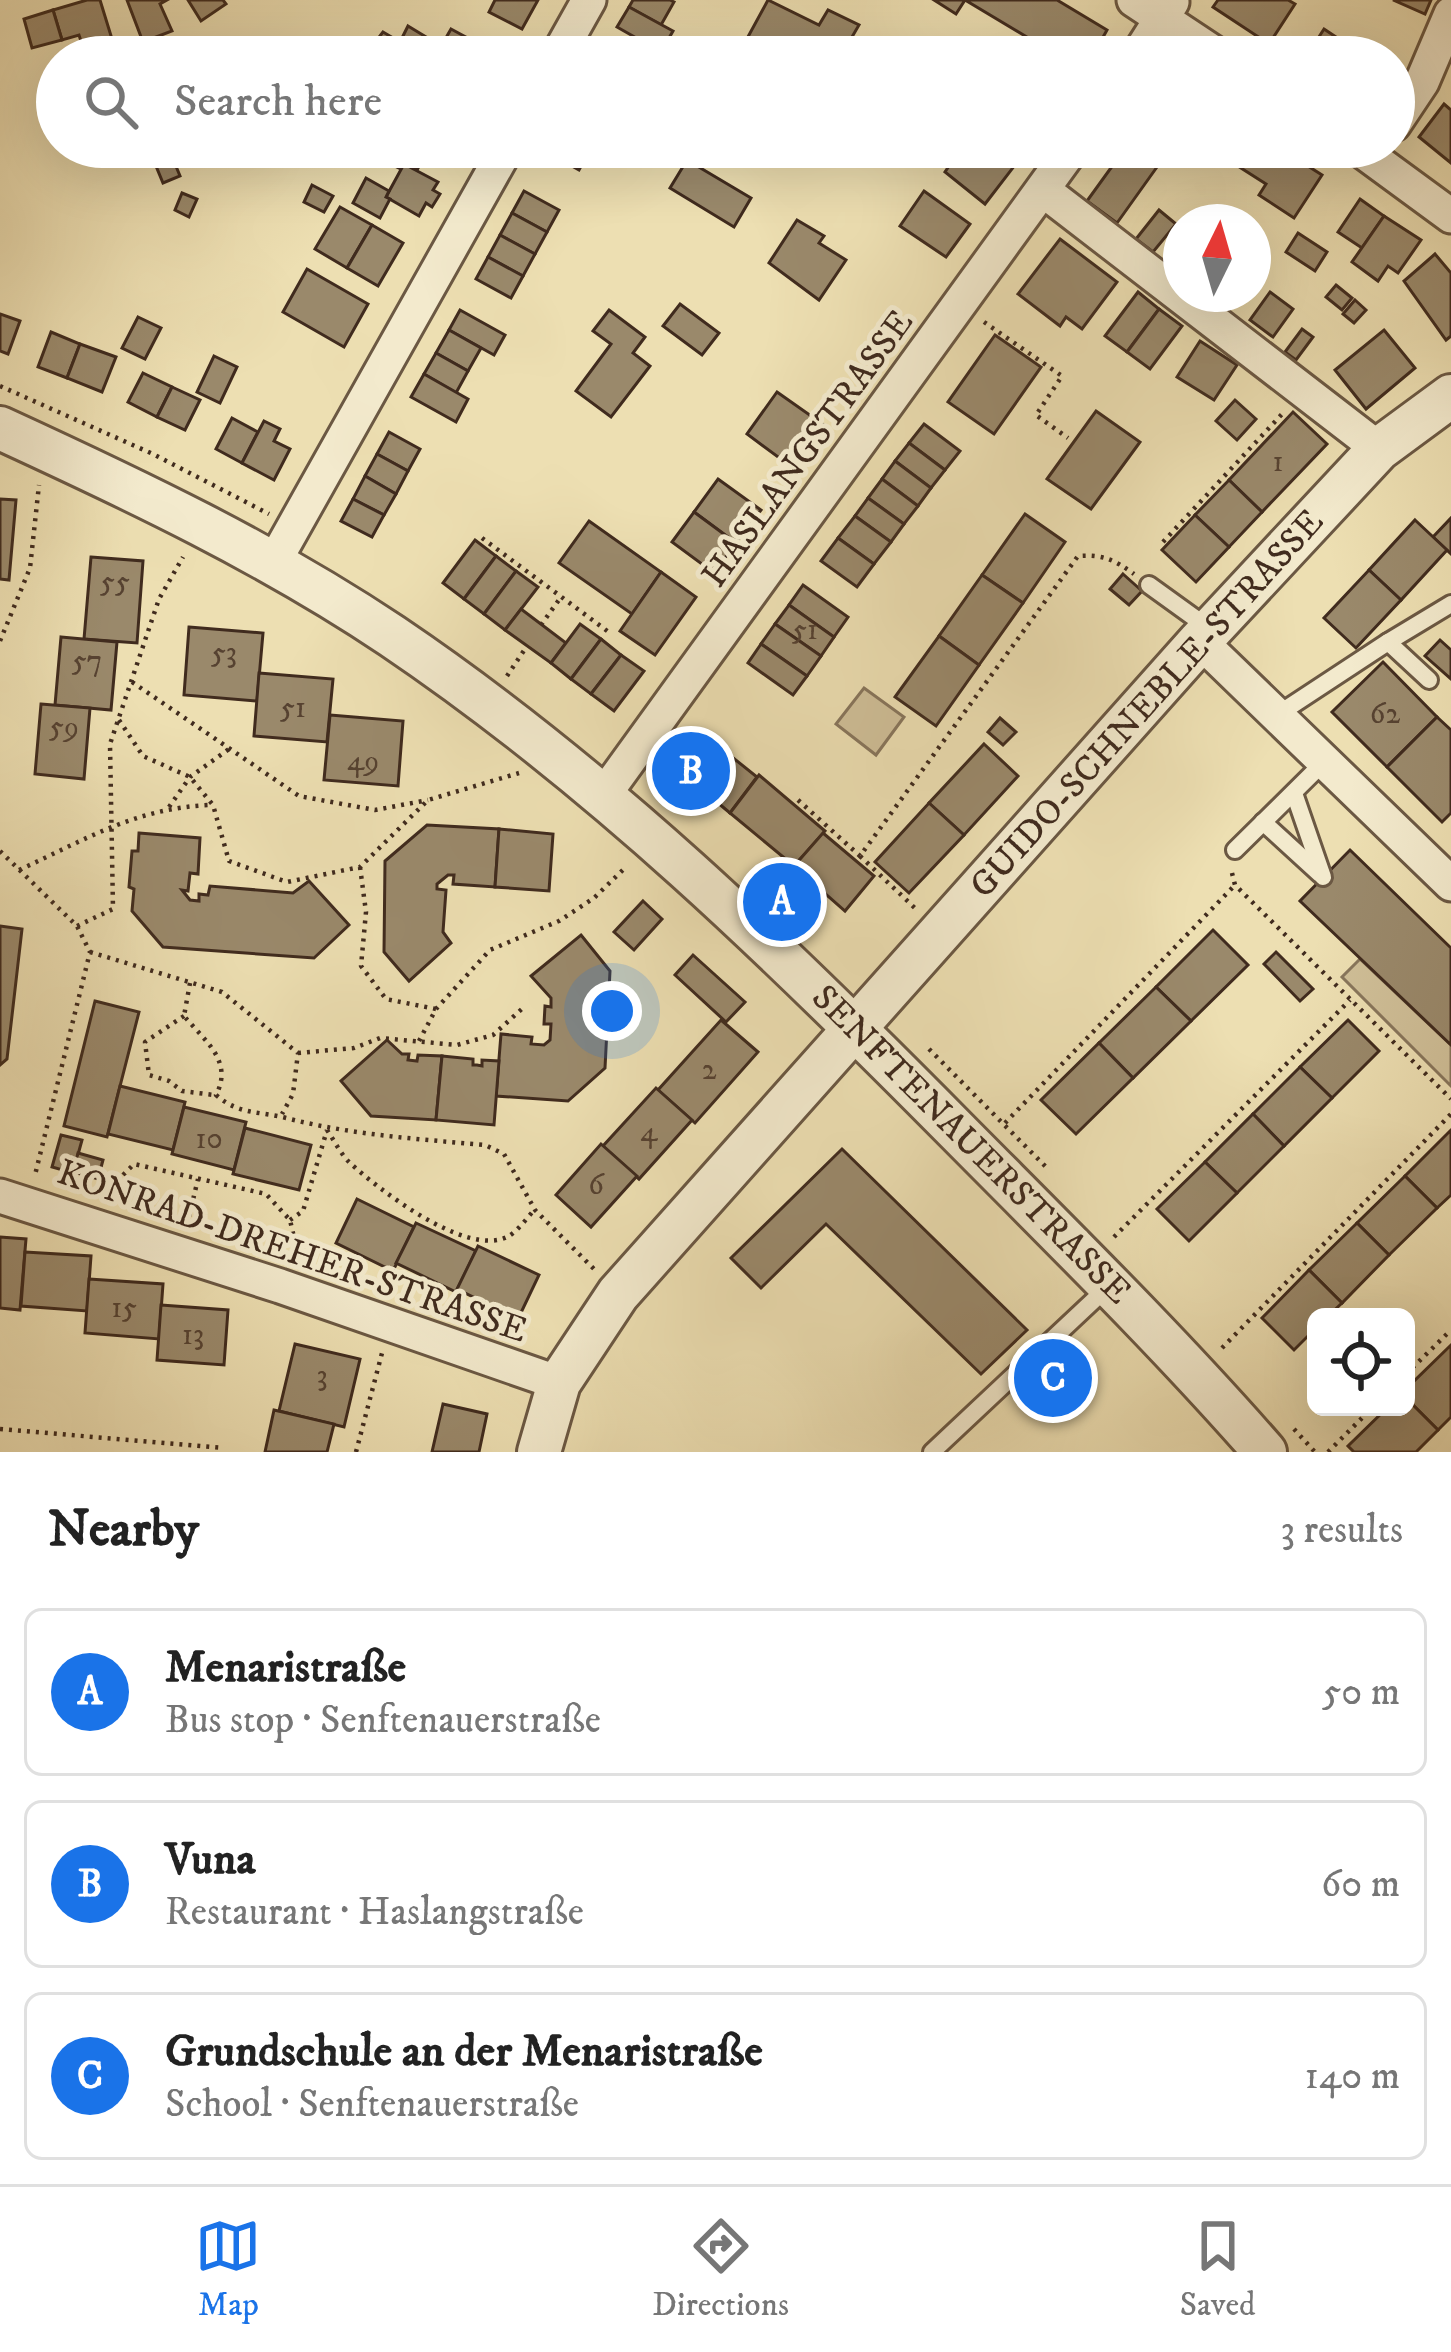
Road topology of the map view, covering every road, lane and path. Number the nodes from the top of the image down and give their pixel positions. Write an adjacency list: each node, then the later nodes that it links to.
1 (589, 0): 5 (street)
2 (1134, 0): 3 (street)
3 (1168, 10): 6 (street); 7 (street)
4 (1447, 34): 8 (street)
5 (569, 36)
6 (1151, 36)
7 (1197, 36)
8 (1415, 92)
9 (494, 168): 24 (street)
10 (1058, 168): 12 (street, HASLANGSTRASSE)
11 (1392, 168): 13 (street)
12 (1043, 190): 14 (street, HASLANGSTRASSE); 15 (street)
13 (1451, 215)
14 (961, 306): 18 (path); 45 (street, HASLANGSTRASSE)
15 (1303, 392): 19 (street); 22 (path)
16 (1451, 396): 19 (street, GUIDO-SCHNEBLE-STRASSE)
17 (0, 428): 24 (street, SENFTENAUERSTRASSE)
18 (1068, 438)
19 (1379, 449): 30 (street, GUIDO-SCHNEBLE-STRASSE)
20 (28, 476): 31 (path)
21 (482, 538): 26 (path)
22 (1163, 542)
23 (197, 559): 36 (path)
24 (274, 562): 42 (street, SENFTENAUERSTRASSE)
25 (1153, 592): 30 (lane); 54 (path)
26 (561, 597): 28 (path); 29 (path)
27 (1451, 604): 32 (lane)
28 (542, 625)
29 (610, 633)
30 (1205, 635): 37 (street); 61 (street, GUIDO-SCHNEBLE-STRASSE)
31 (0, 641)
32 (1388, 642): 35 (lane); 37 (lane)
33 (527, 646): 34 (path)
34 (506, 678)
35 (1429, 680)
36 (132, 682): 38 (path); 39 (path)
37 (1276, 715): 41 (street)
38 (118, 719): 43 (path); 51 (path)
39 (230, 748): 43 (path); 46 (path)
40 (500, 760): 42 (path)
41 (1325, 761): 44 (lane); 58 (street)
42 (534, 764): 45 (street, SENFTENAUERSTRASSE); 46 (path)
43 (190, 777): 48 (path); 49 (path)
44 (1294, 793): 50 (lane); 50 (lane)
45 (603, 796): 68 (street, SENFTENAUERSTRASSE)
46 (428, 800): 56 (path)
47 (798, 800): 54 (path)
48 (213, 805): 49 (path); 56 (path)
49 (169, 807): 51 (path)
50 (1263, 823): 52 (lane)
51 (110, 825): 57 (path); 60 (path)
52 (1235, 850): 59 (path)
53 (0, 851): 57 (path)
54 (860, 856): 61 (path)
55 (627, 866): 66 (path)
56 (360, 867): 66 (path)
57 (19, 870): 60 (path)
58 (1451, 884)
59 (1235, 886): 64 (path); 75 (path)
60 (77, 926): 62 (path)
61 (940, 931): 68 (street, GUIDO-SCHNEBLE-STRASSE)
62 (90, 952): 63 (path); 78 (path)
63 (190, 982): 67 (path); 70 (path)
64 (1350, 1000): 72 (path); 82 (path)
65 (523, 1008): 69 (path)
66 (436, 1009): 69 (path)
67 (184, 1016): 71 (path); 71 (path)
68 (854, 1025): 84 (street, SENFTENAUERSTRASSE); 86 (street, GUIDO-SCHNEBLE-STRASSE)
69 (419, 1041): 70 (path)
70 (298, 1053): 74 (path)
71 (216, 1095): 74 (path)
72 (1451, 1099)
73 (1451, 1114): 89 (path)
74 (281, 1116): 76 (path)
75 (1004, 1124)
76 (327, 1130): 79 (path); 79 (path); 80 (path)
77 (198, 1179): 80 (path); 81 (path); 83 (path)
78 (14, 1200): 81 (street, KONRAD-DREHER-STRASSE)
79 (535, 1210): 86 (path)
80 (290, 1220): 85 (path)
81 (101, 1228): 83 (street, KONRAD-DREHER-STRASSE)
82 (1114, 1238)
83 (181, 1253): 85 (street, KONRAD-DREHER-STRASSE)
84 (1111, 1284): 97 (lane); 98 (street, SENFTENAUERSTRASSE)
85 (280, 1286): 87 (street, KONRAD-DREHER-STRASSE)
86 (618, 1294): 91 (street, GUIDO-SCHNEBLE-STRASSE)
87 (389, 1324): 91 (street, KONRAD-DREHER-STRASSE); 95 (path)
88 (1451, 1330): 90 (path)
89 (1222, 1348)
90 (1415, 1365)
91 (559, 1383): 96 (street, GUIDO-SCHNEBLE-STRASSE)
92 (1364, 1416): 99 (path)
93 (0, 1429): 94 (path)
94 (223, 1448)
95 (356, 1452)
96 (539, 1452)
97 (932, 1452)
98 (1265, 1452)
99 (1328, 1452)

